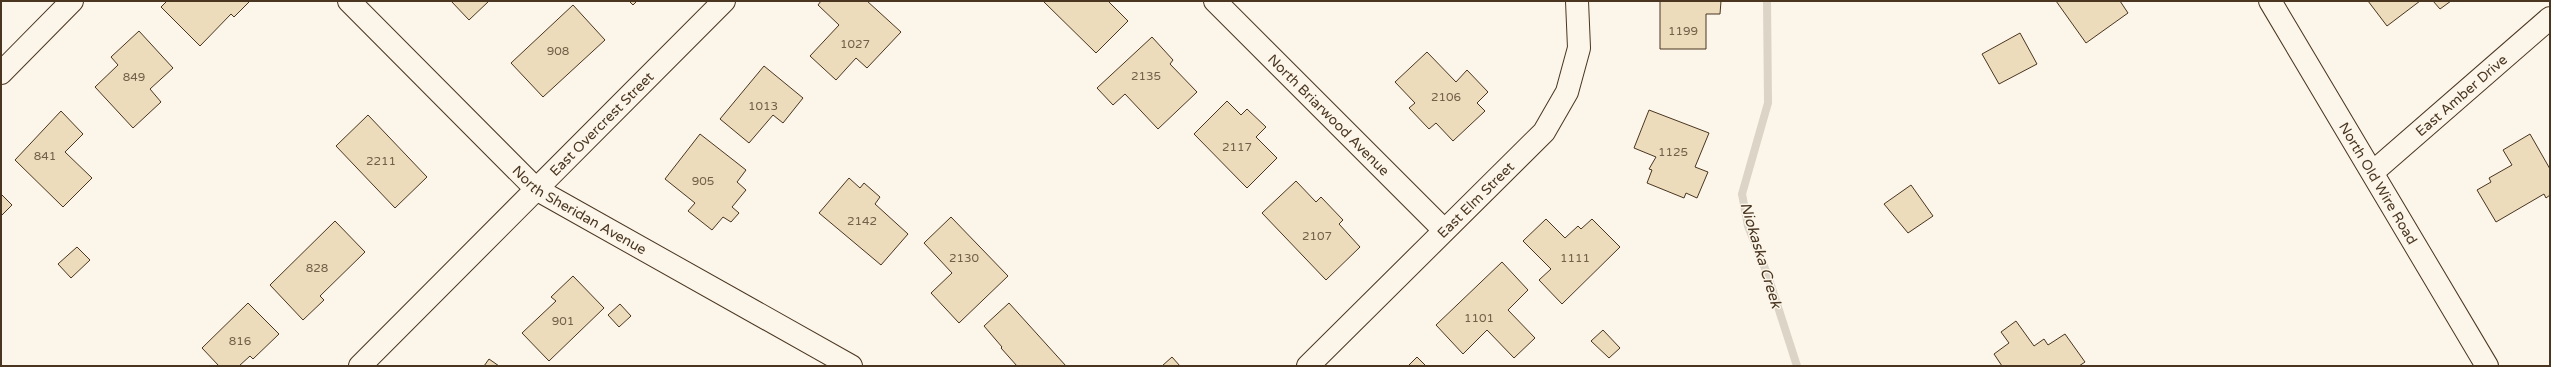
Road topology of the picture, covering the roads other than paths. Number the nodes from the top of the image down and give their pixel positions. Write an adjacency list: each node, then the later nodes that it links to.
1 (72, 1): 8 (street)
2 (349, 1): 10 (street, North Sheridan Avenue)
3 (724, 1): 10 (street, East Overcrest Street)
4 (1215, 1): 11 (street, North Briarwood Avenue)
5 (1577, 1): 11 (street, East Elm Street)
6 (2270, 1): 9 (street, North Old Wire Road)
7 (2550, 18): 9 (street, East Amber Drive)
8 (1, 73)
9 (2373, 172): 15 (street, North Old Wire Road)
10 (536, 189): 12 (street, East Overcrest Street); 13 (street, North Sheridan Avenue)
11 (1443, 229): 14 (street, East Elm Street)
12 (360, 366)
13 (851, 366)
14 (1308, 366)
15 (2487, 366)

